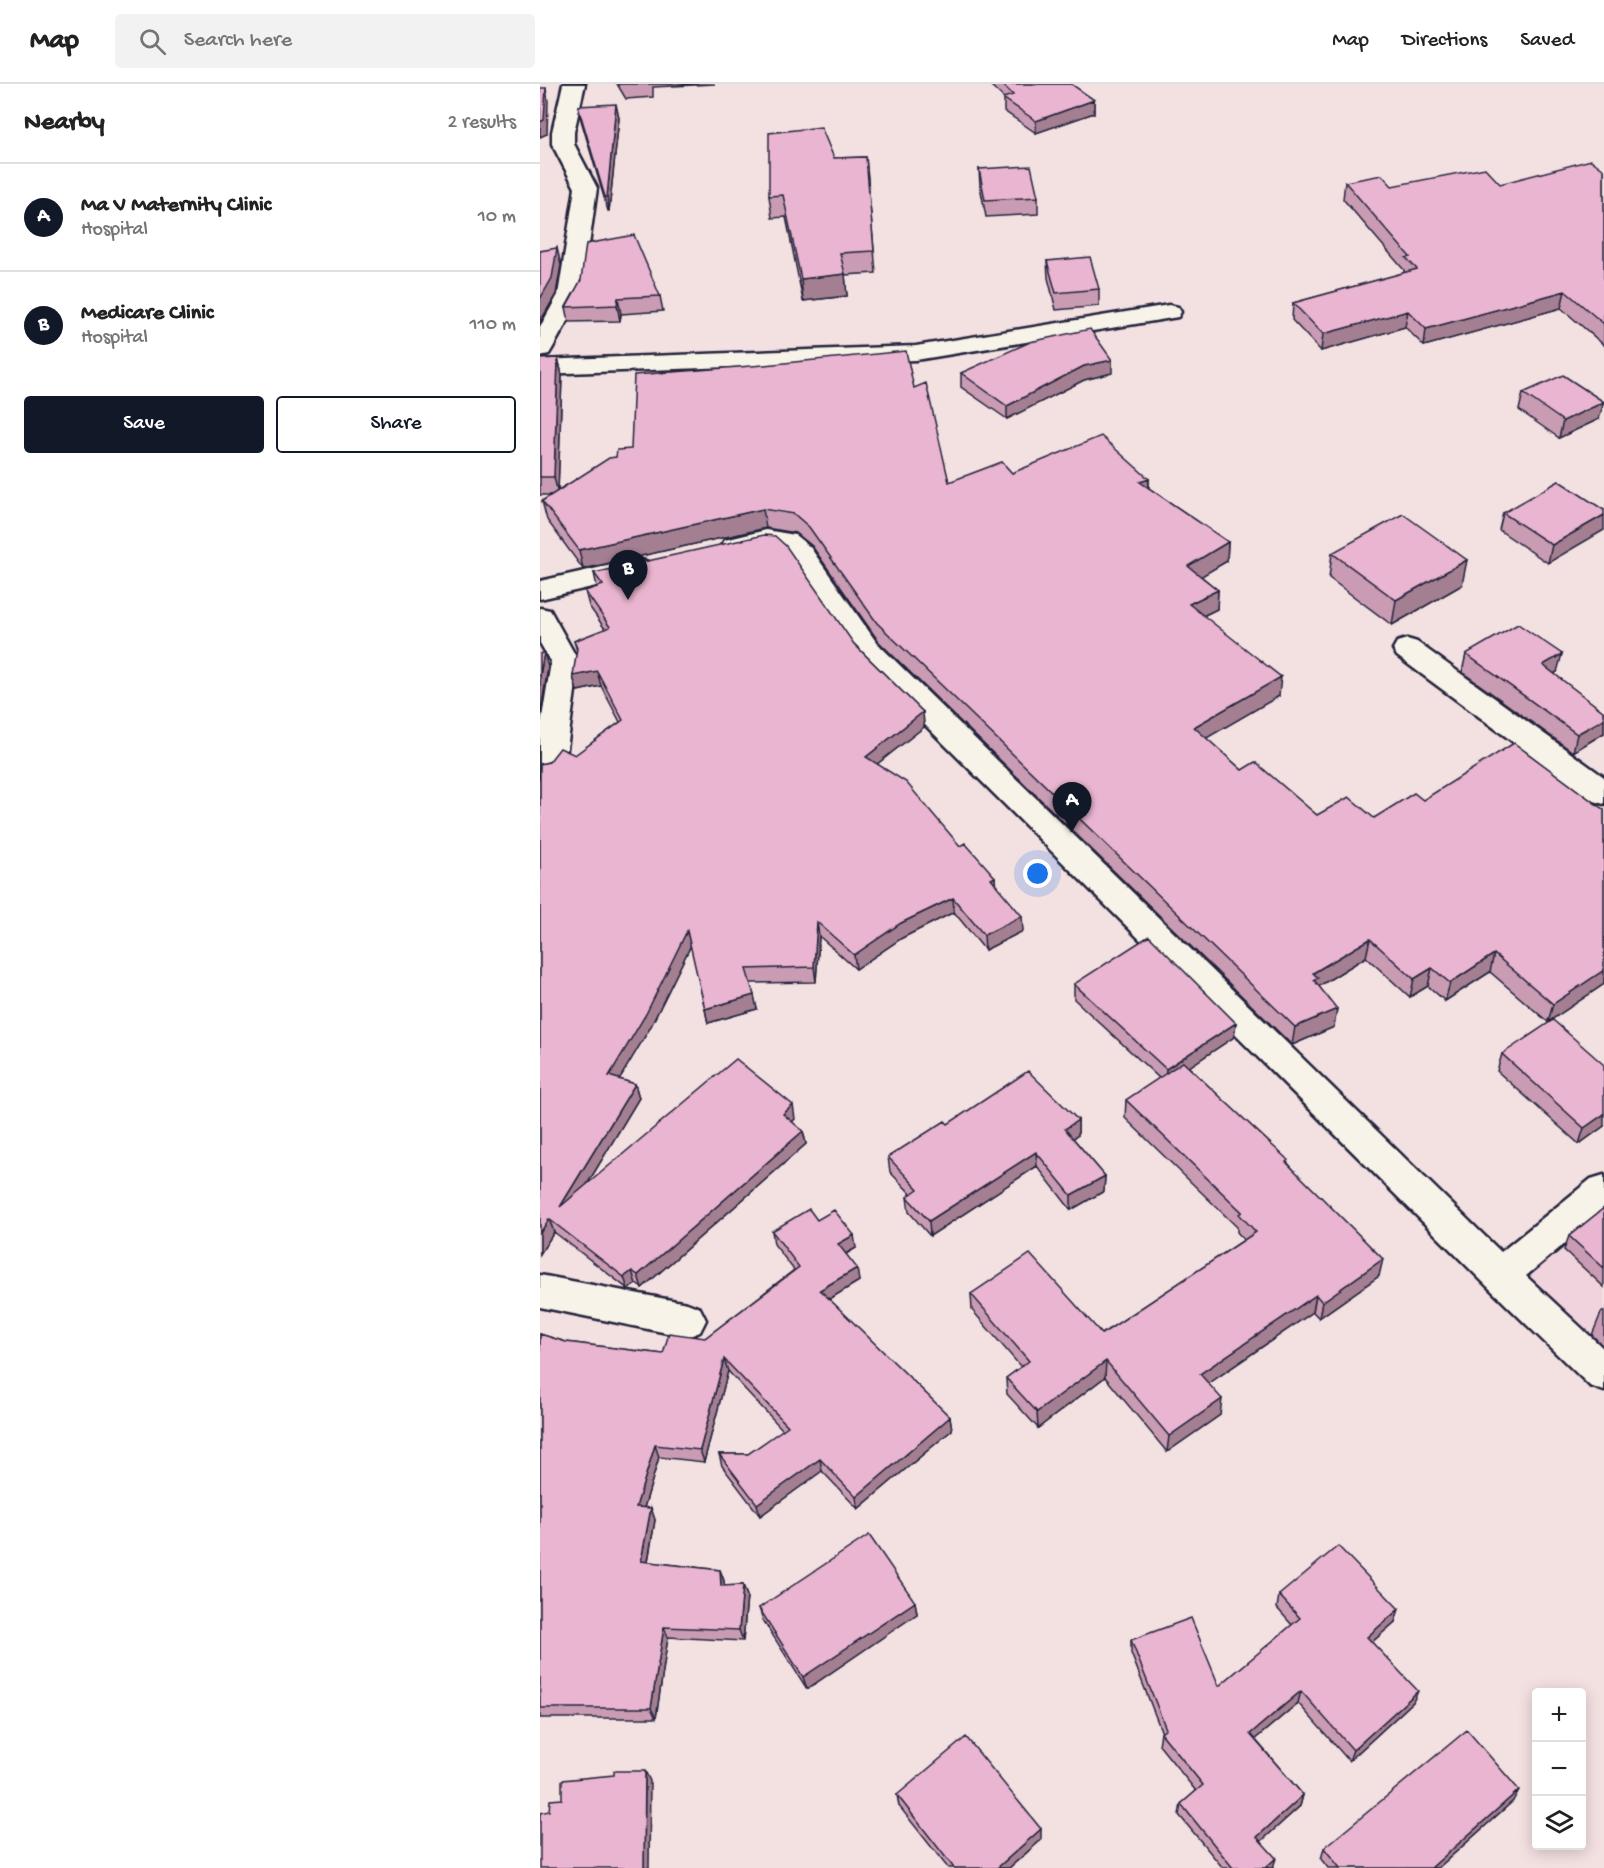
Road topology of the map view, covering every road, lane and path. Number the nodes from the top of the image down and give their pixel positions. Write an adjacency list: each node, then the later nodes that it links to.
1 (574, 84): 3 (street)
2 (1169, 312): 4 (street)
3 (540, 349)
4 (540, 367)
5 (710, 552): 13 (street)
6 (664, 562): 7 (street)
7 (540, 590)
8 (540, 617): 10 (street)
9 (1407, 649): 11 (street)
10 (540, 767)
11 (1604, 793)
12 (1604, 1190): 13 (street)
13 (1500, 1275): 16 (street)
14 (540, 1291): 15 (street)
15 (687, 1320)
16 (1604, 1374)

